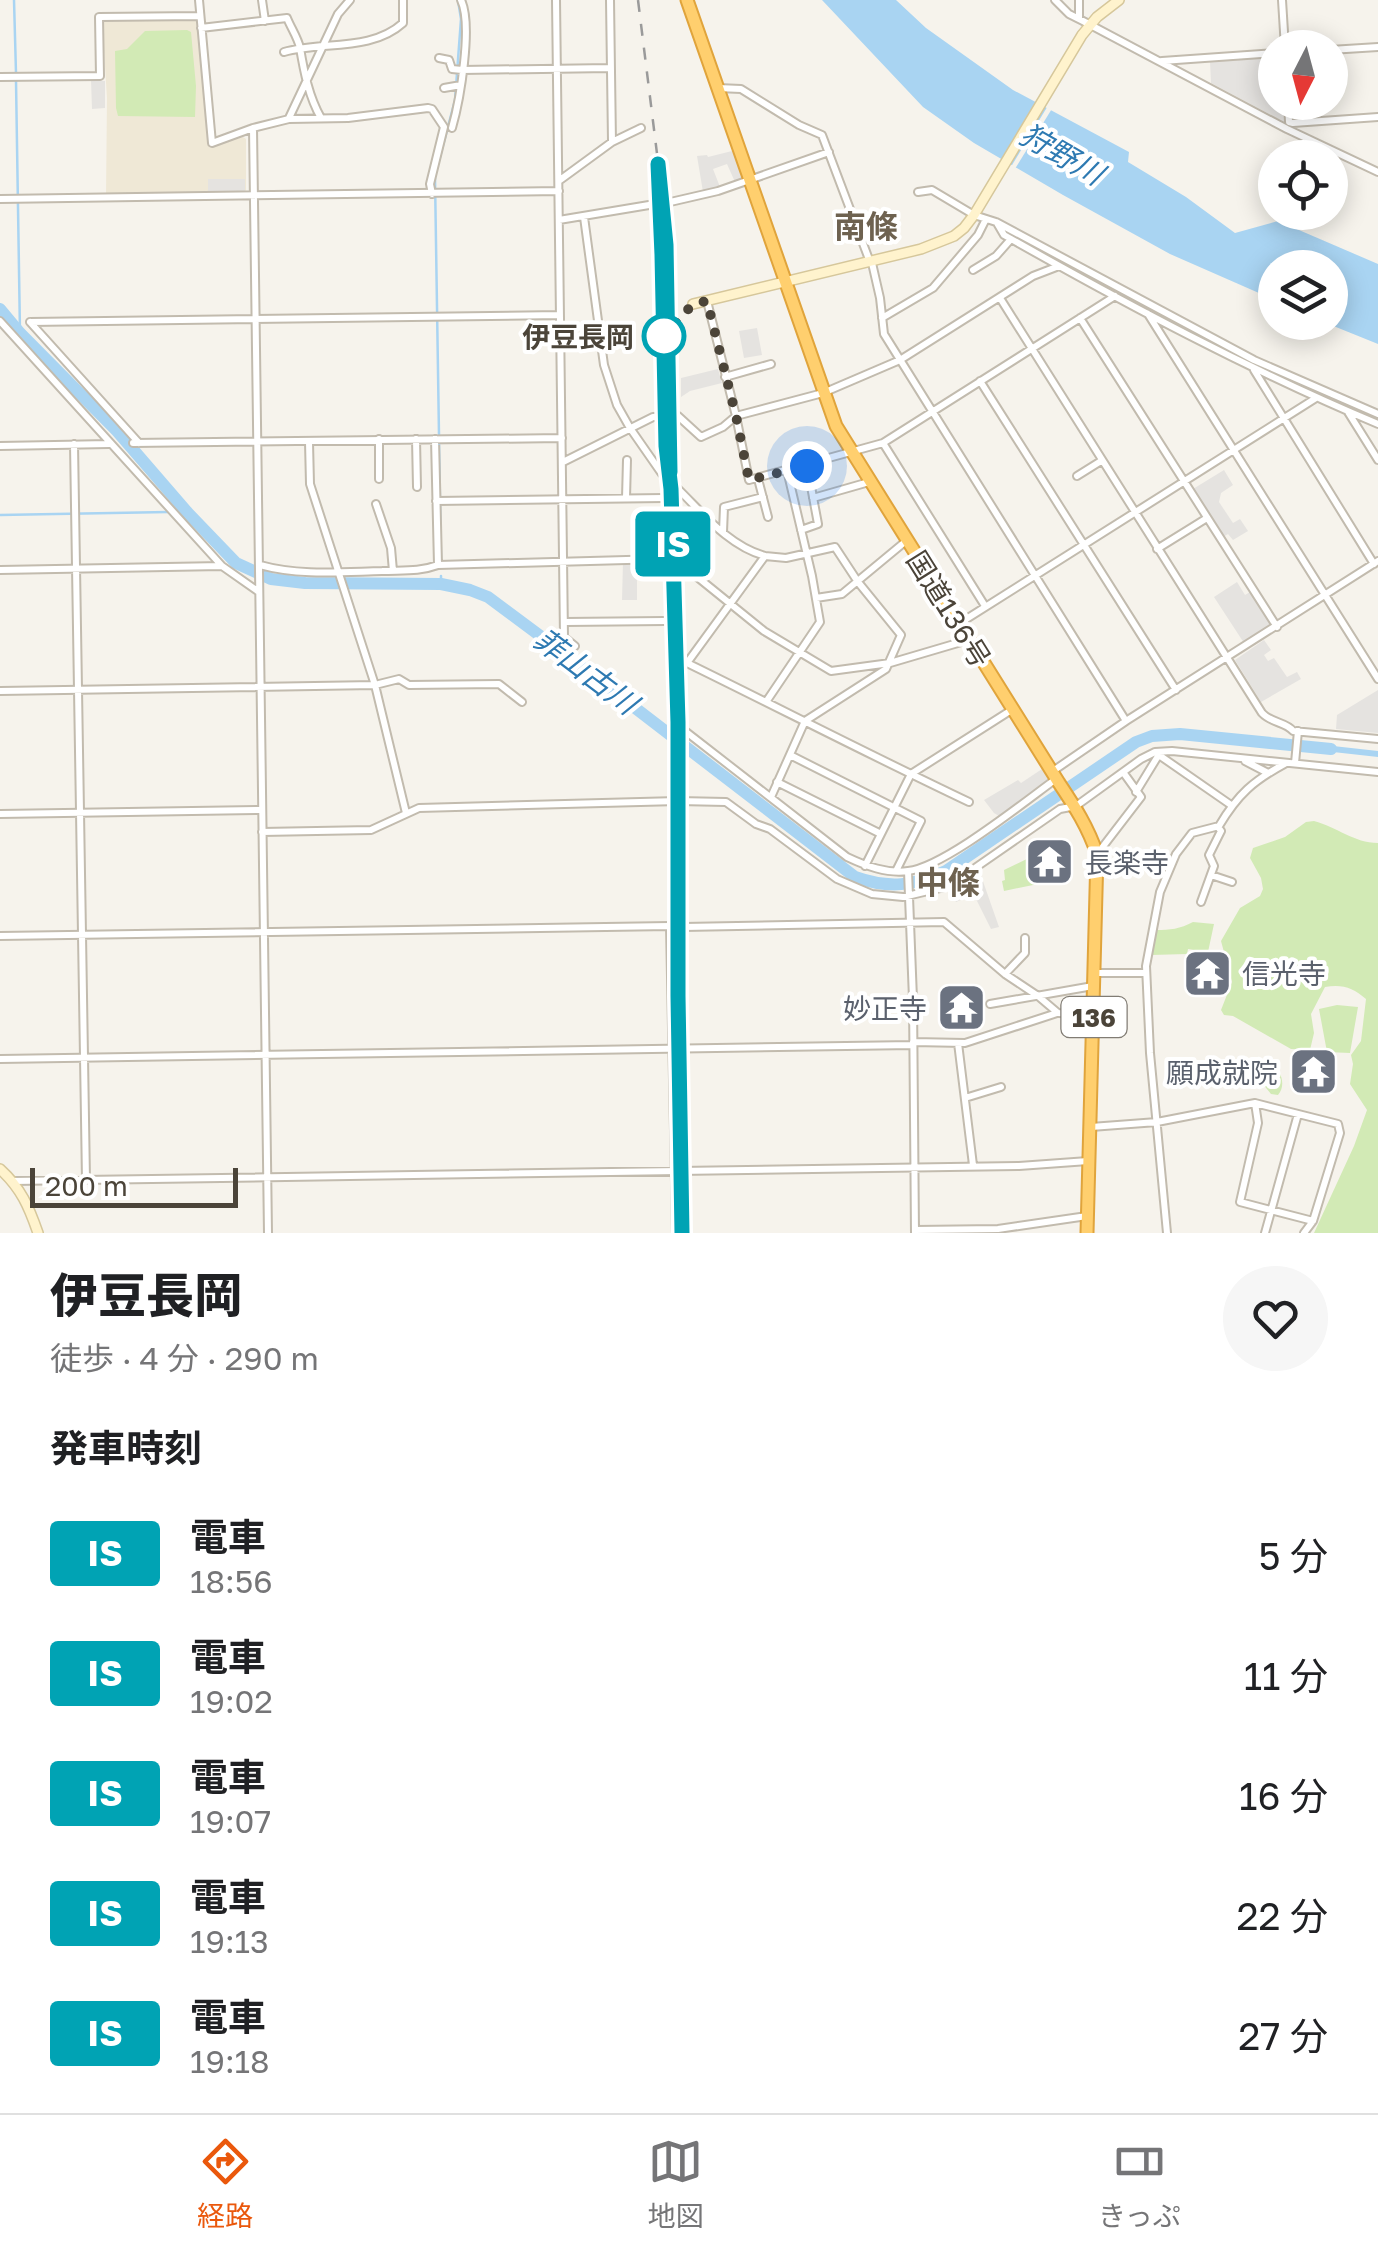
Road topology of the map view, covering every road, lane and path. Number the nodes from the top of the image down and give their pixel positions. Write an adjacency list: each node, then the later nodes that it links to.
1 (199, 0): 13 (street)
2 (262, 0): 15 (street)
3 (350, 0): 19 (street)
4 (402, 0): 19 (street)
5 (461, 0): 29 (street)
6 (556, 0): 27 (street)
7 (610, 0): 28 (street)
8 (686, 0): 34 (highway, 国道136号 / 136)
9 (1055, 0): 14 (street)
10 (1079, 0): 14 (street)
11 (1119, 0): 16 (main road)
12 (1282, 0): 18 (street)
13 (200, 16): 17 (street); 30 (street)
14 (1079, 19): 16 (street)
15 (265, 21): 17 (street); 21 (street)
16 (1090, 25): 26 (street); 56 (main road)
17 (201, 28): 41 (street)
18 (1284, 30)
19 (322, 47): 21 (street); 31 (street)
20 (1378, 47): 22 (street)
21 (300, 48): 23 (street); 31 (street)
22 (1348, 49)
23 (284, 52)
24 (1258, 54): 26 (street)
25 (438, 58): 29 (street)
26 (1160, 60): 46 (street)
27 (557, 68): 28 (street); 29 (street); 47 (street)
28 (610, 68): 44 (street)
29 (460, 70): 32 (street)
30 (0, 78)
31 (307, 82): 36 (street); 37 (street)
32 (458, 85): 33 (street); 42 (street)
33 (444, 88)
34 (717, 88): 45 (street); 48 (highway, 国道136号 / 136)
35 (1378, 117): 38 (street)
36 (289, 119): 37 (street); 41 (street)
37 (322, 119): 51 (street)
38 (1348, 119)
39 (1289, 120): 40 (street)
40 (1336, 120)
41 (253, 128): 52 (street)
42 (452, 128)
43 (640, 128): 44 (street)
44 (612, 142): 47 (street)
45 (829, 152): 48 (street); 62 (street)
46 (1378, 172)
47 (559, 180): 49 (street)
48 (750, 180): 54 (street); 65 (highway, 国道136号 / 136)
49 (559, 192): 51 (street); 59 (street)
50 (918, 192): 56 (street)
51 (434, 194): 52 (street)
52 (253, 196): 53 (street); 74 (street)
53 (0, 200)
54 (666, 203)
55 (655, 204): 57 (street)
56 (976, 210): 58 (street); 62 (main road)
57 (584, 218): 59 (street); 90 (street)
58 (986, 219): 60 (street); 72 (street)
59 (559, 220): 71 (street)
60 (996, 222): 61 (street); 86 (street)
61 (1011, 239): 63 (street); 64 (street)
62 (871, 263): 65 (main road); 72 (street)
63 (1059, 266): 66 (street); 67 (street)
64 (973, 270)
65 (786, 282): 68 (main road); 82 (highway, 国道136号 / 136)
66 (1115, 296): 70 (street); 73 (street)
67 (1000, 298): 76 (street); 77 (street)
68 (707, 301): 69 (main road); 80 (street)
69 (693, 304)
70 (1148, 313): 79 (street); 101 (street)
71 (560, 315): 74 (street); 91 (street)
72 (882, 318): 77 (street)
73 (1080, 318): 76 (street); 113 (street)
74 (254, 319): 95 (street); 95 (street)
75 (0, 322): 99 (street)
76 (1031, 349): 81 (street); 105 (street)
77 (900, 360): 82 (street); 85 (street)
78 (771, 364): 80 (street)
79 (1254, 370): 83 (street); 88 (street)
80 (725, 377): 87 (street)
81 (980, 381): 85 (street); 130 (street)
82 (824, 393): 87 (street); 102 (highway, 国道136号 / 136)
83 (1316, 398): 84 (street); 88 (street)
84 (1348, 411): 89 (street); 104 (street)
85 (932, 412): 97 (street); 145 (street)
86 (1378, 414)
87 (736, 416): 90 (street); 111 (street)
88 (1283, 418): 101 (street); 137 (street)
89 (1378, 424)
90 (630, 428): 106 (street); 109 (street)
91 (562, 438): 93 (street); 106 (street)
92 (416, 439): 93 (street); 94 (street); 115 (street)
93 (435, 439): 122 (street)
94 (379, 440): 96 (street); 112 (street)
95 (257, 442): 96 (street); 140 (street)
96 (309, 442): 144 (street)
97 (883, 443): 102 (street); 151 (street)
98 (74, 444): 99 (street); 100 (street); 141 (street)
99 (110, 444): 139 (street)
100 (0, 446)
101 (1233, 450): 113 (street); 148 (street)
102 (851, 453): 107 (street); 114 (highway, 国道136号 / 136)
103 (627, 460): 119 (street)
104 (1378, 460)
105 (1101, 461): 110 (street); 124 (street)
106 (562, 462): 118 (street)
107 (807, 466): 108 (street); 121 (street)
108 (787, 470): 111 (street); 127 (street)
109 (662, 474)
110 (1077, 476)
111 (758, 478): 117 (street)
112 (379, 479)
113 (1183, 481): 124 (street); 126 (street)
114 (869, 482): 121 (street); 129 (highway, 国道136号 / 136)
115 (417, 487)
116 (676, 487): 128 (street)
117 (763, 497): 125 (street); 128 (street)
118 (563, 498): 119 (street); 122 (street); 135 (street)
119 (626, 498): 120 (street)
120 (664, 498)
121 (814, 498): 127 (street)
122 (436, 501): 138 (street)
123 (376, 504): 143 (street)
124 (1134, 512): 130 (street); 131 (street)
125 (768, 516)
126 (1207, 518): 131 (street); 155 (street)
127 (801, 530): 132 (street)
128 (724, 533): 133 (street)
129 (906, 541): 146 (street); 154 (highway, 国道136号 / 136)
130 (1084, 544): 145 (street); 165 (street)
131 (1157, 550): 159 (street)
132 (806, 554): 133 (street); 146 (street); 149 (street)
133 (765, 556): 150 (street)
134 (664, 559): 135 (street)
135 (564, 561): 138 (street); 153 (street)
136 (680, 563): 150 (street)
137 (1376, 563): 148 (street)
138 (438, 565): 143 (street)
139 (222, 566): 141 (street); 147 (street)
140 (259, 566): 144 (street); 147 (street)
141 (76, 568): 142 (street); 164 (street)
142 (0, 570)
143 (393, 570): 144 (street)
144 (339, 574): 162 (street)
145 (1034, 575): 151 (street); 171 (street)
146 (858, 582): 149 (street); 160 (street)
147 (258, 590): 163 (street)
148 (1326, 596): 155 (street); 161 (street)
149 (816, 598): 158 (street)
150 (730, 603): 158 (street); 168 (street)
151 (985, 606): 154 (street)
152 (665, 621): 153 (street)
153 (565, 622): 157 (street)
154 (959, 624): 156 (highway, 国道136号 / 136)
155 (1276, 627): 159 (street)
156 (969, 640): 160 (street); 169 (highway, 国道136号 / 136)
157 (576, 646)
158 (799, 652): 160 (street); 168 (street)
159 (1226, 659): 165 (street); 173 (street)
160 (890, 663): 170 (street)
161 (1378, 679)
162 (375, 685): 163 (street); 167 (street); 194 (street)
163 (260, 688): 164 (street); 191 (street)
164 (78, 690): 166 (street); 192 (street)
165 (1176, 690): 171 (street)
166 (0, 691)
167 (522, 702)
168 (766, 702): 170 (street)
169 (1013, 709): 182 (street); 183 (highway, 国道136号 / 136)
170 (805, 721): 175 (street); 182 (street)
171 (1126, 721): 183 (street)
172 (685, 731): 186 (street)
173 (1298, 732): 174 (street); 178 (street)
174 (1378, 740)
175 (790, 754): 184 (street); 190 (street)
176 (1157, 754): 177 (street); 179 (street); 185 (street); 189 (street)
177 (1240, 758): 178 (street); 180 (street)
178 (1292, 762): 180 (street); 181 (street)
179 (1122, 772): 185 (street); 188 (street)
180 (1268, 772): 189 (street)
181 (1378, 772)
182 (911, 774): 187 (street); 190 (street)
183 (1056, 778): 188 (highway, 国道136号 / 136); 201 (street)
184 (777, 782): 186 (street); 197 (street)
185 (1136, 792): 198 (street)
186 (770, 796): 199 (street)
187 (969, 802)
188 (1073, 802): 198 (highway, 国道136号 / 136); 204 (street)
189 (1231, 805): 195 (street)
190 (894, 808): 197 (street); 200 (street)
191 (262, 810): 192 (street); 196 (street)
192 (80, 813): 193 (street); 209 (street)
193 (0, 814)
194 (406, 814): 196 (street); 204 (street)
195 (1218, 826): 202 (street); 212 (street)
196 (262, 832): 208 (street)
197 (881, 834): 199 (street)
198 (1097, 854): 214 (highway, 国道136号 / 136)
199 (866, 866): 200 (street)
200 (896, 871): 201 (street)
201 (908, 872): 204 (street)
202 (1211, 875): 203 (street); 205 (street)
203 (1232, 882)
204 (911, 895): 206 (street)
205 (1201, 902)
206 (911, 923): 207 (street); 213 (street); 220 (street)
207 (684, 927)
208 (264, 931): 209 (street); 221 (street); 222 (street)
209 (82, 934): 210 (street); 223 (street)
210 (0, 936)
211 (1025, 938): 213 (street)
212 (1146, 973): 214 (street); 229 (street)
213 (1005, 974): 215 (street)
214 (1095, 980): 215 (street); 218 (highway, 国道136号 / 136)
215 (1036, 994): 216 (street); 217 (street)
216 (990, 1004)
217 (1058, 1012): 218 (street); 219 (street)
218 (1094, 1014): 230 (highway, 国道136号 / 136)
219 (958, 1042): 220 (street); 226 (street)
220 (913, 1043): 221 (street); 233 (street)
221 (673, 1048): 222 (street); 235 (street)
222 (266, 1054): 223 (street); 236 (street)
223 (84, 1058): 224 (street); 237 (street)
224 (0, 1060)
225 (1001, 1087): 226 (street)
226 (965, 1098): 232 (street)
227 (1255, 1103): 228 (street); 229 (street); 239 (street)
228 (1298, 1114): 239 (street); 241 (street)
229 (1157, 1122): 230 (street); 249 (street)
230 (1090, 1127): 231 (highway, 国道136号 / 136)
231 (1089, 1161): 232 (street); 240 (highway, 国道136号 / 136)
232 (973, 1165): 233 (street)
233 (914, 1166): 235 (street); 244 (street)
234 (0, 1170): 238 (main road)
235 (675, 1170): 236 (street); 247 (street)
236 (268, 1178): 237 (street); 246 (street)
237 (86, 1180): 238 (street)
238 (12, 1181): 245 (main road)
239 (1271, 1211): 241 (street); 250 (street)
240 (1088, 1216): 243 (street); 248 (highway, 国道136号 / 136)
241 (1313, 1221): 251 (street)
242 (960, 1231): 243 (street); 244 (street)
243 (999, 1231)
244 (915, 1232)
245 (38, 1233)
246 (268, 1233)
247 (676, 1233)
248 (1087, 1233)
249 (1167, 1233)
250 (1265, 1233)
251 (1304, 1233)

